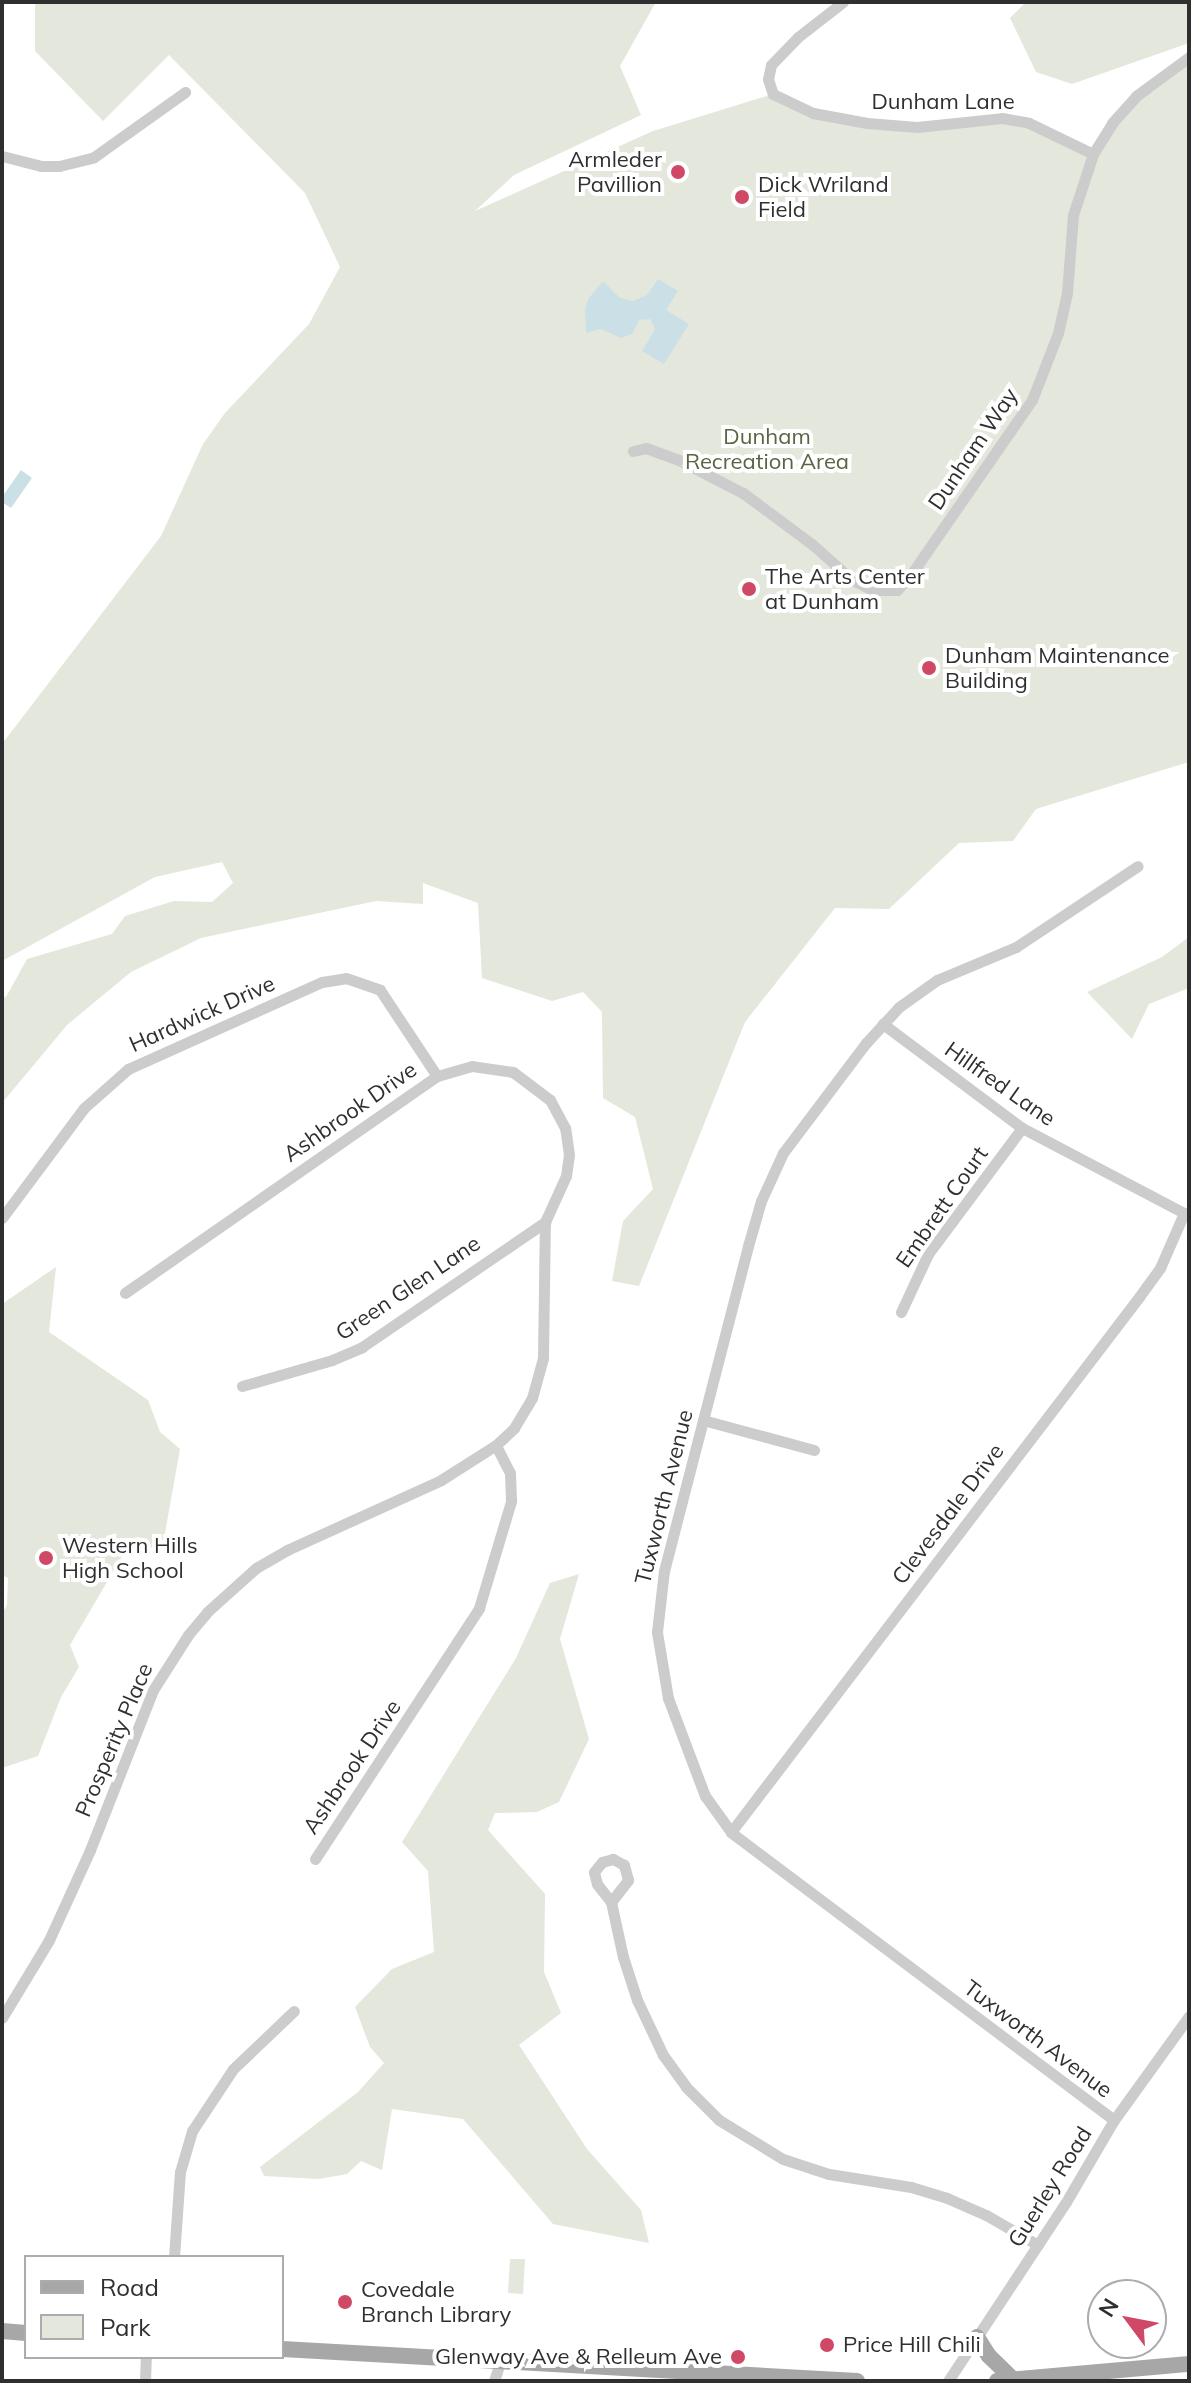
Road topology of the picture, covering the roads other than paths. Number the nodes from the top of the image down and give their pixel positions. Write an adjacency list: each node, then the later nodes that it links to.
1 (843, 2): 4 (street, Dunham Lane)
2 (1189, 57): 4 (street, Dunham Way)
3 (185, 92): 5 (street)
4 (1093, 154): 6 (street, Dunham Way)
5 (2, 156)
6 (633, 451)
7 (1138, 866): 8 (street, Tuxworth Avenue)
8 (883, 1024): 10 (street, Hillfred Lane); 17 (street, Tuxworth Avenue)
9 (437, 1076): 12 (street, Hardwick Drive); 13 (street, Ashbrook Drive); 14 (street, Ashbrook Drive)
10 (1022, 1128): 11 (street, Hillfred Lane); 15 (street, Embrett Court)
11 (1184, 1213): 20 (street, Clevesdale Drive)
12 (2, 1218)
13 (545, 1222): 16 (street, Green Glen Lane); 18 (street, Ashbrook Drive)
14 (125, 1293)
15 (901, 1312)
16 (242, 1386)
17 (703, 1420): 19 (street); 20 (street, Tuxworth Avenue)
18 (496, 1445): 21 (street, Ashbrook Drive); 25 (street, Prosperity Place)
19 (814, 1450)
20 (731, 1832): 26 (street, Tuxworth Avenue)
21 (315, 1859)
22 (611, 1902): 27 (street)
23 (294, 2011): 28 (street)
24 (1189, 2016): 26 (street, Guerley Road)
25 (2, 2018)
26 (1114, 2120): 27 (street, Guerley Road)
27 (1038, 2245): 31 (street, Guerley Road)
28 (174, 2255)
29 (2, 2331): 30 (main road)
30 (24, 2333)
31 (977, 2337): 37 (main road); 41 (street, Guerley Road)
32 (284, 2349): 34 (main road)
33 (146, 2359): 38 (street)
34 (500, 2362): 36 (main road); 39 (street)
35 (1189, 2364): 37 (main road)
36 (712, 2378): 40 (main road)
37 (1014, 2380): 42 (main road)
38 (145, 2381)
39 (494, 2381)
40 (857, 2381)
41 (948, 2381)
42 (997, 2381)

